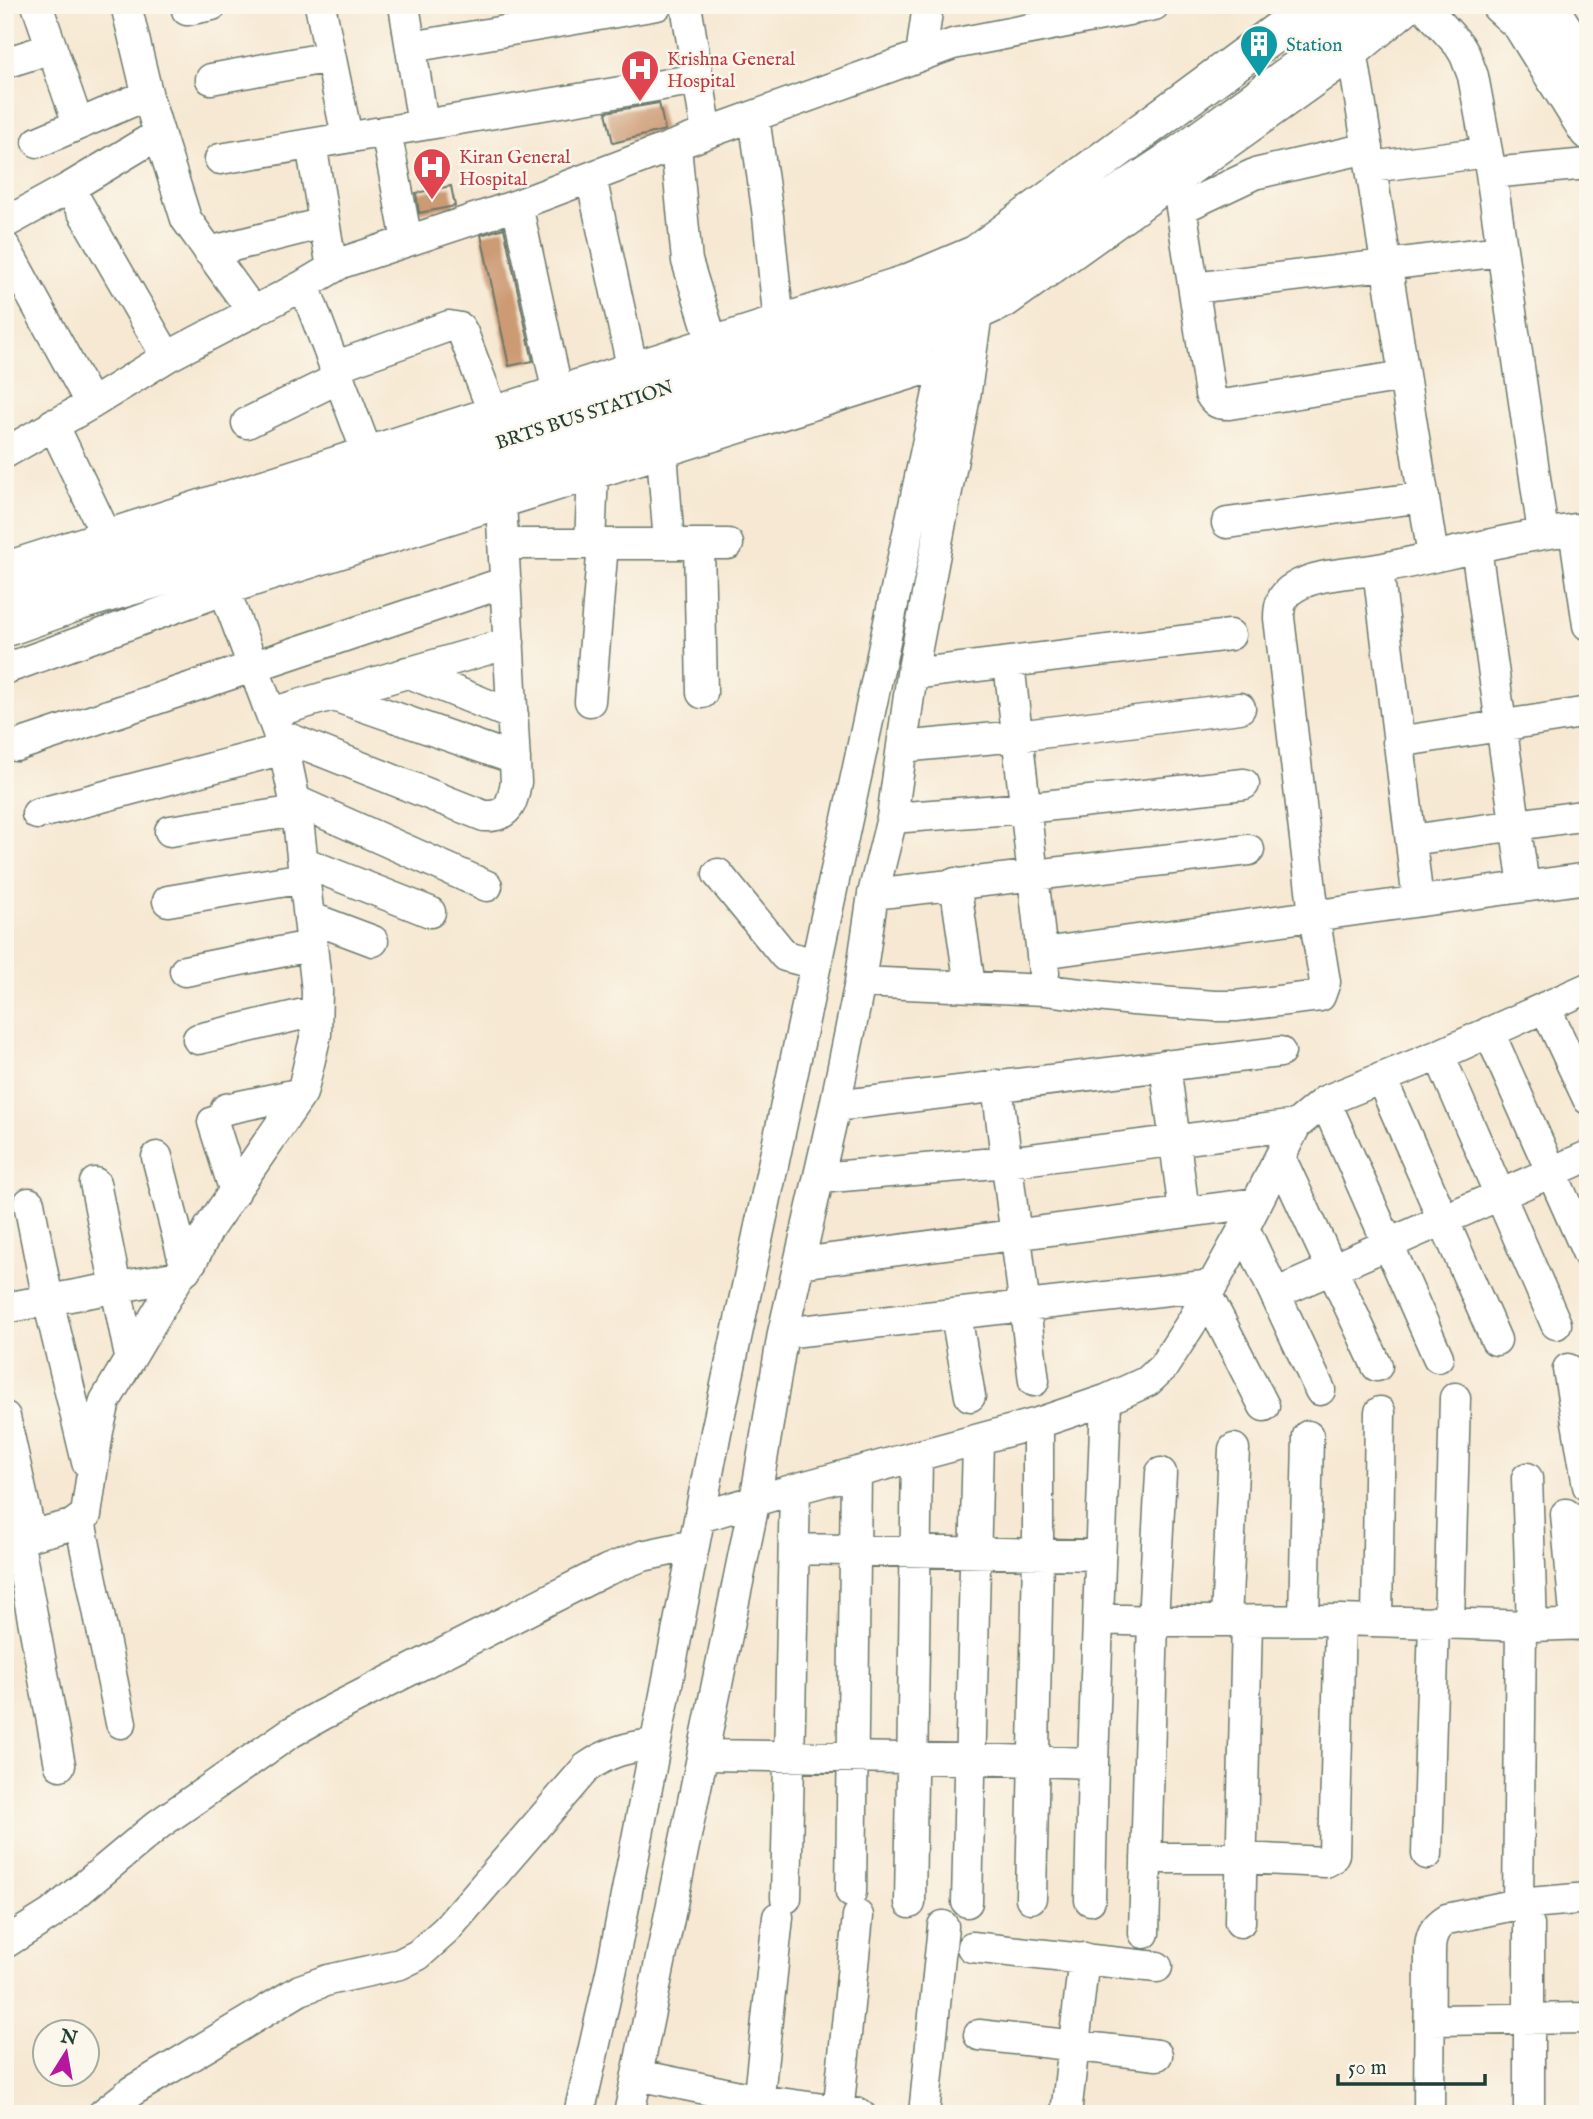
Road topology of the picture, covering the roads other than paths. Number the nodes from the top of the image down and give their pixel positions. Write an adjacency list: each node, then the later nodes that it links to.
1 (37, 5): 17 (street)
2 (126, 5): 25 (street)
3 (320, 5): 20 (street)
4 (404, 5): 16 (street)
5 (657, 5): 16 (street)
6 (686, 5): 24 (street)
7 (928, 5): 19 (street)
8 (1313, 5): 56 (main road)
9 (1338, 5): 47 (street)
10 (1379, 5): 47 (street)
11 (1406, 5): 18 (main road)
12 (1423, 5): 39 (street)
13 (1500, 5): 30 (main road)
14 (1548, 5): 22 (main road)
15 (1146, 6): 19 (street)
16 (411, 47): 28 (street)
17 (52, 48): 21 (street); 27 (street)
18 (1352, 50): 37 (street); 43 (main road)
19 (921, 55): 26 (street)
20 (330, 57): 23 (street); 33 (street)
21 (5, 63)
22 (1588, 68)
23 (211, 79)
24 (698, 79): 28 (street); 31 (street)
25 (147, 94): 27 (street); 32 (street)
26 (754, 117): 31 (street); 58 (street)
27 (78, 124): 34 (street)
28 (423, 125): 29 (street)
29 (386, 131): 33 (street); 48 (street)
30 (1588, 131)
31 (707, 133): 36 (street)
32 (159, 134): 42 (street); 51 (street)
33 (347, 137): 35 (street)
34 (38, 142)
35 (311, 144): 38 (street); 46 (street)
36 (676, 147): 41 (street); 59 (street)
37 (1369, 158): 39 (street); 43 (street); 52 (street)
38 (220, 159)
39 (1489, 162): 40 (street); 50 (street)
40 (1588, 164)
41 (591, 177): 44 (street); 62 (street)
42 (69, 188): 45 (street); 60 (street)
43 (1179, 192): 55 (street); 56 (main road)
44 (517, 205): 48 (street); 65 (street)
45 (5, 223)
46 (324, 223): 51 (street); 53 (street)
47 (1067, 223): 56 (street, BRTS BUS STATION)
48 (407, 241): 53 (street)
49 (5, 247): 66 (street)
50 (1501, 251): 52 (street); 78 (street)
51 (209, 252): 57 (street)
52 (1387, 265): 55 (street); 64 (street)
53 (332, 268): 54 (street)
54 (304, 285): 57 (street); 63 (street)
55 (1194, 288): 64 (street)
56 (957, 300): 58 (main road); 61 (street); 89 (street, BRTS BUS STATION); 90 (main road); 102 (street)
57 (253, 312): 60 (street)
58 (779, 324): 59 (main road)
59 (713, 345): 62 (main road)
60 (167, 357): 66 (street)
61 (945, 363): 71 (street); 141 (street)
62 (633, 371): 65 (main road)
63 (337, 372): 67 (street); 68 (street); 72 (street)
64 (1405, 376): 74 (street)
65 (558, 394): 67 (main road)
66 (92, 404): 69 (street)
67 (495, 415): 72 (main road)
68 (247, 423)
69 (53, 424): 70 (street); 79 (street)
70 (8, 443)
71 (662, 452): 73 (street); 82 (street)
72 (368, 455): 79 (main road)
73 (593, 473): 75 (street); 81 (street)
74 (1424, 497): 76 (street); 86 (street)
75 (502, 502): 80 (street); 90 (street)
76 (1227, 523)
77 (1581, 528): 78 (street); 94 (street)
78 (1543, 533): 85 (street)
79 (108, 539): 88 (main road)
80 (504, 544): 81 (street); 91 (street)
81 (596, 544): 82 (street); 105 (street)
82 (668, 544): 83 (street)
83 (699, 544): 84 (street); 103 (street)
84 (728, 544)
85 (1476, 548): 86 (street); 109 (street)
86 (1433, 556): 87 (street)
87 (1378, 569): 112 (street); 137 (street)
88 (5, 571)
89 (86, 573): 92 (street); 93 (street)
90 (219, 576): 95 (main road); 99 (street); 100 (street)
91 (506, 582): 97 (street); 99 (street)
92 (5, 586)
93 (5, 605)
94 (1588, 625)
95 (5, 628)
96 (1230, 635): 98 (street)
97 (509, 643): 101 (street); 108 (street)
98 (1009, 663): 102 (street); 111 (street)
99 (253, 666): 110 (street); 113 (street)
100 (5, 669)
101 (407, 671): 104 (street); 108 (street)
102 (912, 674): 114 (street)
103 (702, 692)
104 (331, 695): 110 (street); 115 (street)
105 (590, 701)
106 (1240, 708): 111 (street)
107 (1588, 712): 109 (street)
108 (513, 715): 115 (street)
109 (1501, 726): 112 (street); 122 (street)
110 (278, 732): 115 (street); 117 (street); 119 (street)
111 (1017, 736): 114 (street); 118 (street)
112 (1398, 742): 124 (street)
113 (16, 746)
114 (902, 747): 121 (street)
115 (515, 759)
116 (1244, 783): 118 (street)
117 (296, 806): 123 (street); 126 (street); 131 (street)
118 (1026, 808): 121 (street); 128 (street)
119 (37, 814)
120 (1588, 815): 122 (street)
121 (892, 818): 133 (street)
122 (1515, 825): 124 (street); 132 (street)
123 (170, 831)
124 (1410, 841): 135 (street)
125 (1249, 850): 128 (street)
126 (303, 870): 134 (street); 136 (street); 138 (street)
127 (718, 874): 141 (street)
128 (1033, 874): 130 (street); 140 (street)
129 (1588, 878): 132 (street)
130 (955, 883): 133 (street); 144 (street)
131 (487, 886)
132 (1524, 886): 135 (street)
133 (873, 894): 143 (street)
134 (168, 901)
135 (1418, 901): 137 (street)
136 (430, 912)
137 (1314, 915): 140 (street); 146 (street)
138 (310, 931): 139 (street); 142 (street); 148 (street)
139 (373, 941)
140 (1042, 953): 146 (street)
141 (816, 964): 216 (street)
142 (186, 971)
143 (860, 982): 144 (street); 159 (street)
144 (970, 986): 146 (street)
145 (1588, 988): 147 (street)
146 (1046, 990)
147 (1545, 1007): 149 (street); 157 (street)
148 (316, 1011): 150 (street); 156 (street)
149 (1489, 1032): 152 (street); 166 (street)
150 (198, 1039)
151 (1280, 1052): 153 (street)
152 (1438, 1055): 154 (street); 170 (street)
153 (1165, 1065): 155 (street); 161 (street)
154 (1381, 1078): 158 (street); 174 (street)
155 (997, 1085): 159 (street); 165 (street)
156 (302, 1093): 169 (street); 169 (street)
157 (1588, 1099)
158 (1325, 1101): 160 (street); 176 (street)
159 (835, 1106): 167 (street)
160 (1296, 1125): 161 (street); 164 (street)
161 (1174, 1141): 165 (street); 172 (street)
162 (1588, 1156): 166 (street)
163 (157, 1157): 180 (street)
164 (1280, 1157): 173 (street); 179 (street)
165 (1007, 1162): 167 (street); 175 (street)
166 (1551, 1172): 170 (street); 177 (street)
167 (819, 1178): 178 (street)
168 (95, 1183): 181 (street)
169 (235, 1192): 180 (street)
170 (1500, 1195): 174 (street); 188 (street)
171 (29, 1203): 184 (street)
172 (1184, 1212): 173 (street); 175 (street)
173 (1250, 1216): 182 (street); 183 (street)
174 (1443, 1219): 176 (street); 190 (street)
175 (1016, 1234): 178 (street); 185 (street)
176 (1388, 1244): 179 (street); 192 (street)
177 (1588, 1254)
178 (800, 1263): 189 (street)
179 (1331, 1269): 183 (street); 193 (street)
180 (183, 1273): 181 (street); 191 (street)
181 (116, 1288): 184 (street); 191 (street)
182 (1210, 1290): 185 (street); 199 (street); 200 (street)
183 (1275, 1294): 196 (street)
184 (48, 1300): 186 (street); 211 (street)
185 (1025, 1307): 187 (street); 195 (street)
186 (5, 1308)
187 (956, 1315): 189 (street); 197 (street)
188 (1556, 1324)
189 (783, 1334): 214 (street)
190 (1496, 1340)
191 (130, 1357): 211 (street)
192 (1438, 1357)
193 (1377, 1366)
194 (1568, 1369): 212 (street)
195 (1034, 1381)
196 (1320, 1390)
197 (970, 1396)
198 (1455, 1398): 231 (street)
199 (1106, 1399): 203 (street); 224 (street)
200 (1264, 1406)
201 (1380, 1412): 229 (street)
202 (5, 1416): 218 (street)
203 (1038, 1423): 205 (street); 223 (street)
204 (1308, 1436): 226 (street)
205 (978, 1441): 207 (street); 222 (street)
206 (1234, 1449): 227 (street)
207 (917, 1456): 209 (street); 221 (street)
208 (1161, 1473): 230 (street)
209 (856, 1474): 213 (street); 220 (street)
210 (1527, 1478): 233 (street)
211 (92, 1482): 217 (street)
212 (1588, 1486)
213 (795, 1489): 214 (street); 219 (street)
214 (756, 1493): 216 (street); 236 (street)
215 (1566, 1514): 232 (street)
216 (699, 1519): 235 (street); 256 (street)
217 (80, 1521): 218 (street); 234 (street)
218 (18, 1539): 243 (street)
219 (794, 1549): 220 (street); 237 (street)
220 (855, 1550): 221 (street); 238 (street)
221 (915, 1552): 222 (street); 239 (street)
222 (976, 1553): 223 (street); 240 (street)
223 (1038, 1554): 224 (street); 241 (street)
224 (1099, 1555): 225 (street)
225 (1098, 1619): 230 (street); 242 (street)
226 (1304, 1619): 227 (street); 228 (street)
227 (1236, 1620): 230 (street); 246 (street)
228 (1340, 1620): 229 (street); 246 (street)
229 (1377, 1620): 231 (street)
230 (1153, 1621): 245 (street)
231 (1441, 1622): 233 (street); 244 (street)
232 (1582, 1624): 233 (street)
233 (1526, 1626): 252 (street)
234 (121, 1724)
235 (654, 1744): 270 (street); 271 (street)
236 (704, 1755): 237 (street); 266 (street)
237 (789, 1757): 238 (street); 267 (street)
238 (853, 1758): 239 (street); 269 (street)
239 (912, 1758): 240 (street); 251 (street)
240 (969, 1759): 241 (street); 250 (street)
241 (1032, 1761): 242 (street); 247 (street)
242 (1093, 1763): 249 (street)
243 (60, 1765)
244 (1427, 1854)
245 (1146, 1858): 246 (street); 255 (street)
246 (1241, 1858): 253 (street)
247 (1031, 1898)
248 (1588, 1898): 252 (street)
249 (1090, 1900)
250 (967, 1902)
251 (910, 1903)
252 (1524, 1914): 261 (street); 262 (street)
253 (1240, 1922)
254 (943, 1926): 273 (street)
255 (1143, 1933)
256 (5, 1943)
257 (972, 1947): 258 (street)
258 (1084, 1958): 259 (street); 264 (street)
259 (1157, 1966)
260 (1588, 2018): 261 (street)
261 (1528, 2019): 262 (street); 268 (street)
262 (1430, 2020): 275 (street)
263 (979, 2035): 264 (street)
264 (1074, 2046): 265 (street); 274 (street)
265 (1157, 2055)
266 (638, 2075): 267 (street); 272 (street)
267 (757, 2107): 269 (street)
268 (1529, 2110)
269 (845, 2113)
270 (103, 2114)
271 (579, 2114)
272 (629, 2114)
273 (924, 2114)
274 (1066, 2114)
275 (1429, 2114)

